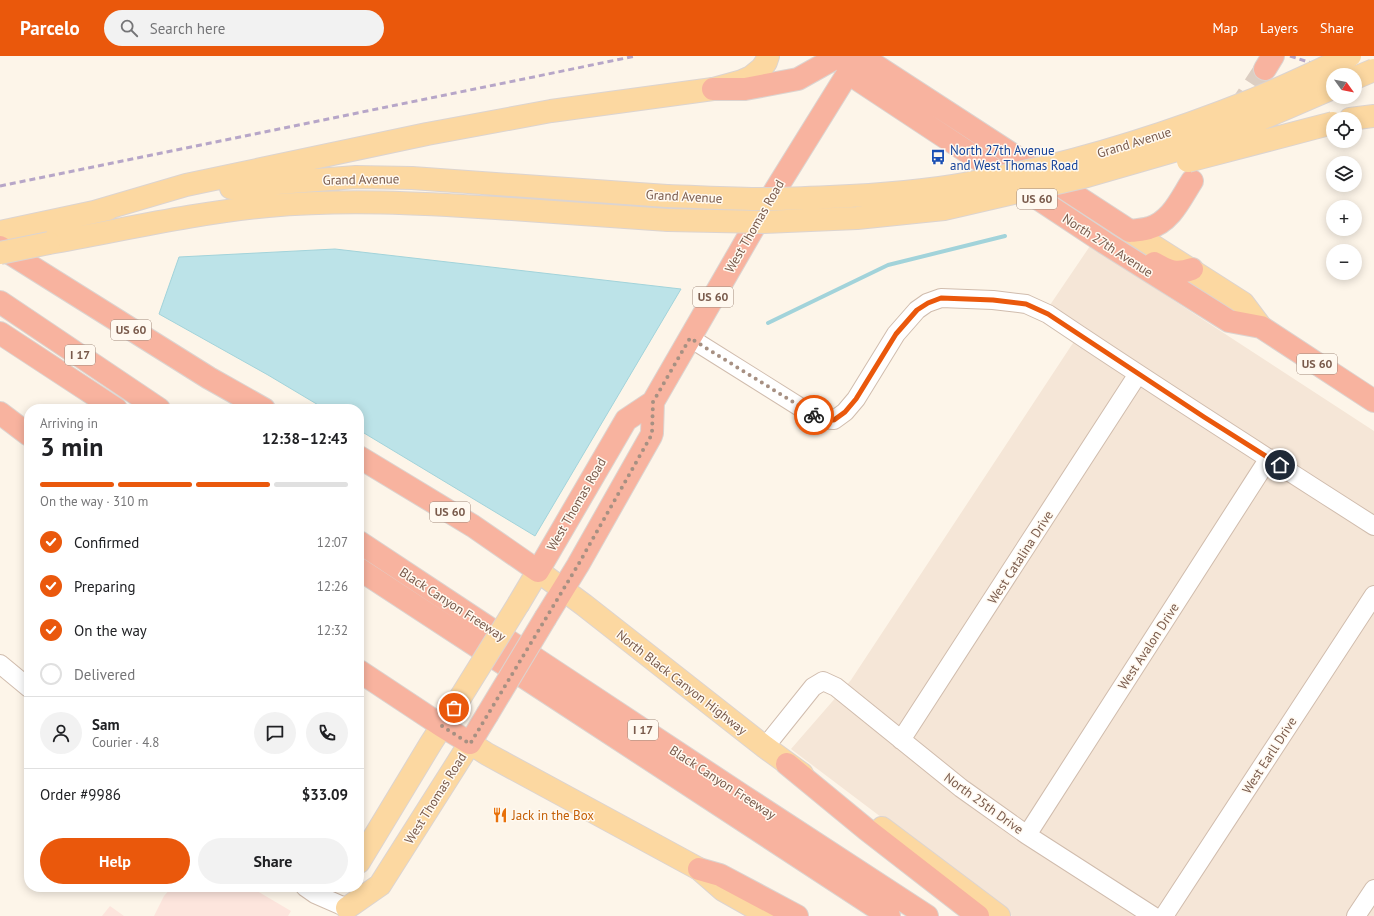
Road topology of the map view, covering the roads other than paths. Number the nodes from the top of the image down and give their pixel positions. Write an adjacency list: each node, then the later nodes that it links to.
1 (768, 56): 6 (main road)
2 (1350, 56): 13 (main road, Grand Avenue, bridge)
3 (849, 60): 6 (highway); 15 (highway, North 27th Avenue / US 60); 16 (highway, North 27th Avenue / US 60); 23 (highway, West Thomas Road / US 60)
4 (1374, 70): 5 (main road, bridge)
5 (1362, 75)
6 (713, 89): 13 (main road)
7 (1326, 91): 12 (main road, Grand Avenue, bridge)
8 (1374, 116): 9 (main road)
9 (1362, 118)
10 (1326, 125): 12 (main road, bridge)
11 (1192, 181): 15 (highway)
12 (944, 209): 18 (main road, Grand Avenue, bridge)
13 (94, 212): 14 (main road, Grand Avenue)
14 (8, 230)
15 (1130, 231): 19 (main road, North 27th Avenue)
16 (1105, 243): 19 (highway); 21 (highway, North 27th Avenue / US 60)
17 (0, 247): 31 (highway, US 60)
18 (0, 253)
19 (1192, 269): 21 (main road, North 27th Avenue)
20 (0, 302): 30 (highway, I 17)
21 (1261, 327): 26 (highway, North 27th Avenue / US 60)
22 (0, 333): 29 (highway)
23 (690, 338): 25 (street); 27 (highway, West Thomas Road / US 60)
24 (0, 348): 28 (highway)
25 (1138, 374): 34 (street); 47 (street, West Catalina Drive)
26 (1374, 401)
27 (653, 402): 38 (highway, West Thomas Road / US 60); 41 (highway, West Thomas Road / US 60)
28 (85, 404)
29 (108, 404)
30 (152, 404)
31 (255, 404)
32 (0, 413): 33 (highway)
33 (24, 431)
34 (1269, 458): 36 (street); 51 (street, West Avalon Drive)
35 (364, 460): 38 (highway, North Black Canyon Highway / US 60)
36 (1374, 526)
37 (364, 545): 61 (highway, Black Canyon Freeway / I 17)
38 (538, 571): 41 (main road, North Black Canyon Highway); 46 (main road, West Thomas Road, bridge)
39 (364, 572): 60 (highway)
40 (364, 586): 59 (highway, I 17)
41 (563, 589): 48 (highway, West Thomas Road / US 60, bridge); 49 (main road, North Black Canyon Highway)
42 (1374, 594): 65 (street, West Earll Drive)
43 (0, 664): 45 (street)
44 (364, 674): 46 (highway)
45 (24, 684)
46 (442, 726): 48 (highway); 52 (main road, West Thomas Road)
47 (901, 740): 49 (street, North 25th Drive); 51 (street, North 25th Drive)
48 (470, 744): 53 (main road); 56 (main road, West Thomas Road)
49 (765, 747): 50 (main road, North Black Canyon Highway)
50 (787, 764): 62 (highway); 63 (main road, North Black Canyon Highway)
51 (1027, 835): 64 (street, North 25th Drive)
52 (364, 854)
53 (699, 869): 57 (main road); 58 (highway)
54 (1374, 889): 66 (street)
55 (312, 892): 56 (street)
56 (347, 904)
57 (769, 916)
58 (797, 916)
59 (865, 916)
60 (889, 916)
61 (927, 916)
62 (978, 916)
63 (999, 916)
64 (1153, 916)
65 (1164, 916)
66 (1356, 916)

